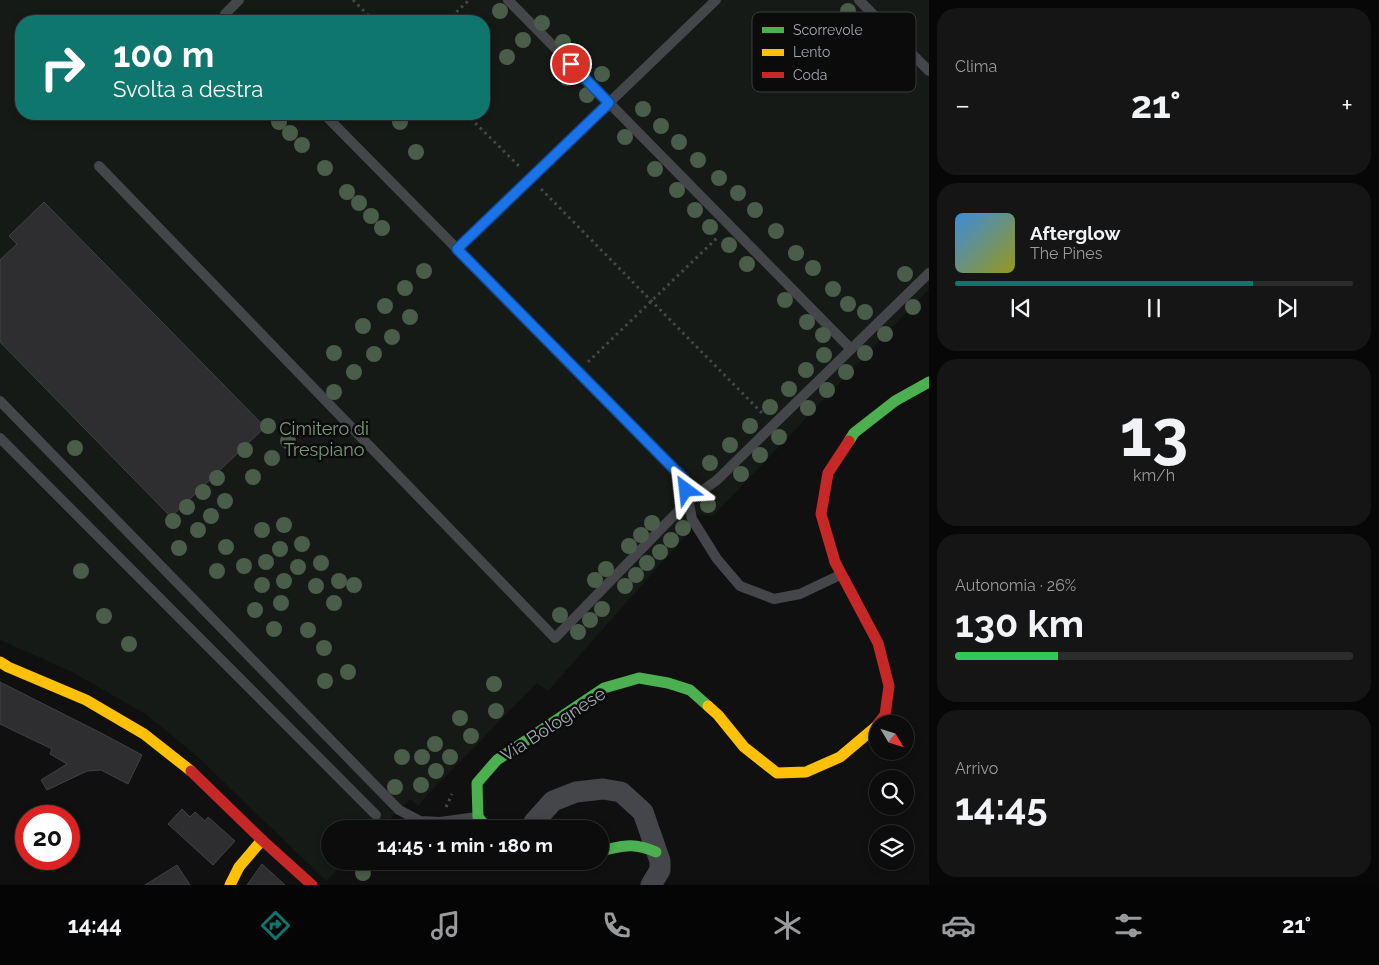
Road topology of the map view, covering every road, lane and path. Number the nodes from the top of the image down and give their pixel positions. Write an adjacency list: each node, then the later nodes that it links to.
1 (239, 0): 8 (lane)
2 (353, 0): 9 (path)
3 (469, 0): 10 (path)
4 (508, 0): 13 (lane)
5 (716, 0): 13 (lane)
6 (859, 0): 7 (lane)
7 (871, 12)
8 (226, 15)
9 (368, 15)
10 (453, 15)
11 (916, 58): 12 (lane)
12 (929, 71)
13 (609, 103): 17 (lane); 18 (lane)
14 (330, 120): 19 (lane)
15 (472, 120): 17 (path)
16 (99, 166): 28 (lane)
17 (531, 178): 19 (lane); 21 (path)
18 (730, 225): 21 (path); 22 (lane)
19 (457, 249): 23 (lane)
20 (929, 273): 22 (lane)
21 (652, 301): 23 (path); 26 (path)
22 (851, 349): 26 (lane)
23 (578, 372): 28 (lane)
24 (929, 382): 29 (street, Via Bolognese)
25 (0, 401): 36 (lane)
26 (773, 425): 28 (lane)
27 (0, 438): 34 (lane)
28 (688, 500): 29 (lane)
29 (841, 574): 31 (street, Via Bolognese)
30 (0, 662): 41 (street)
31 (885, 715)
32 (869, 734): 35 (street, Via Bolognese)
33 (453, 792): 37 (path)
34 (376, 816)
35 (478, 817): 38 (lane); 39 (street)
36 (418, 820)
37 (441, 820)
38 (455, 820)
39 (480, 820)
40 (536, 820): 43 (street)
41 (262, 840): 44 (street); 45 (street)
42 (609, 849): 43 (street)
43 (656, 852): 46 (street)
44 (230, 885)
45 (312, 885)
46 (650, 885)

